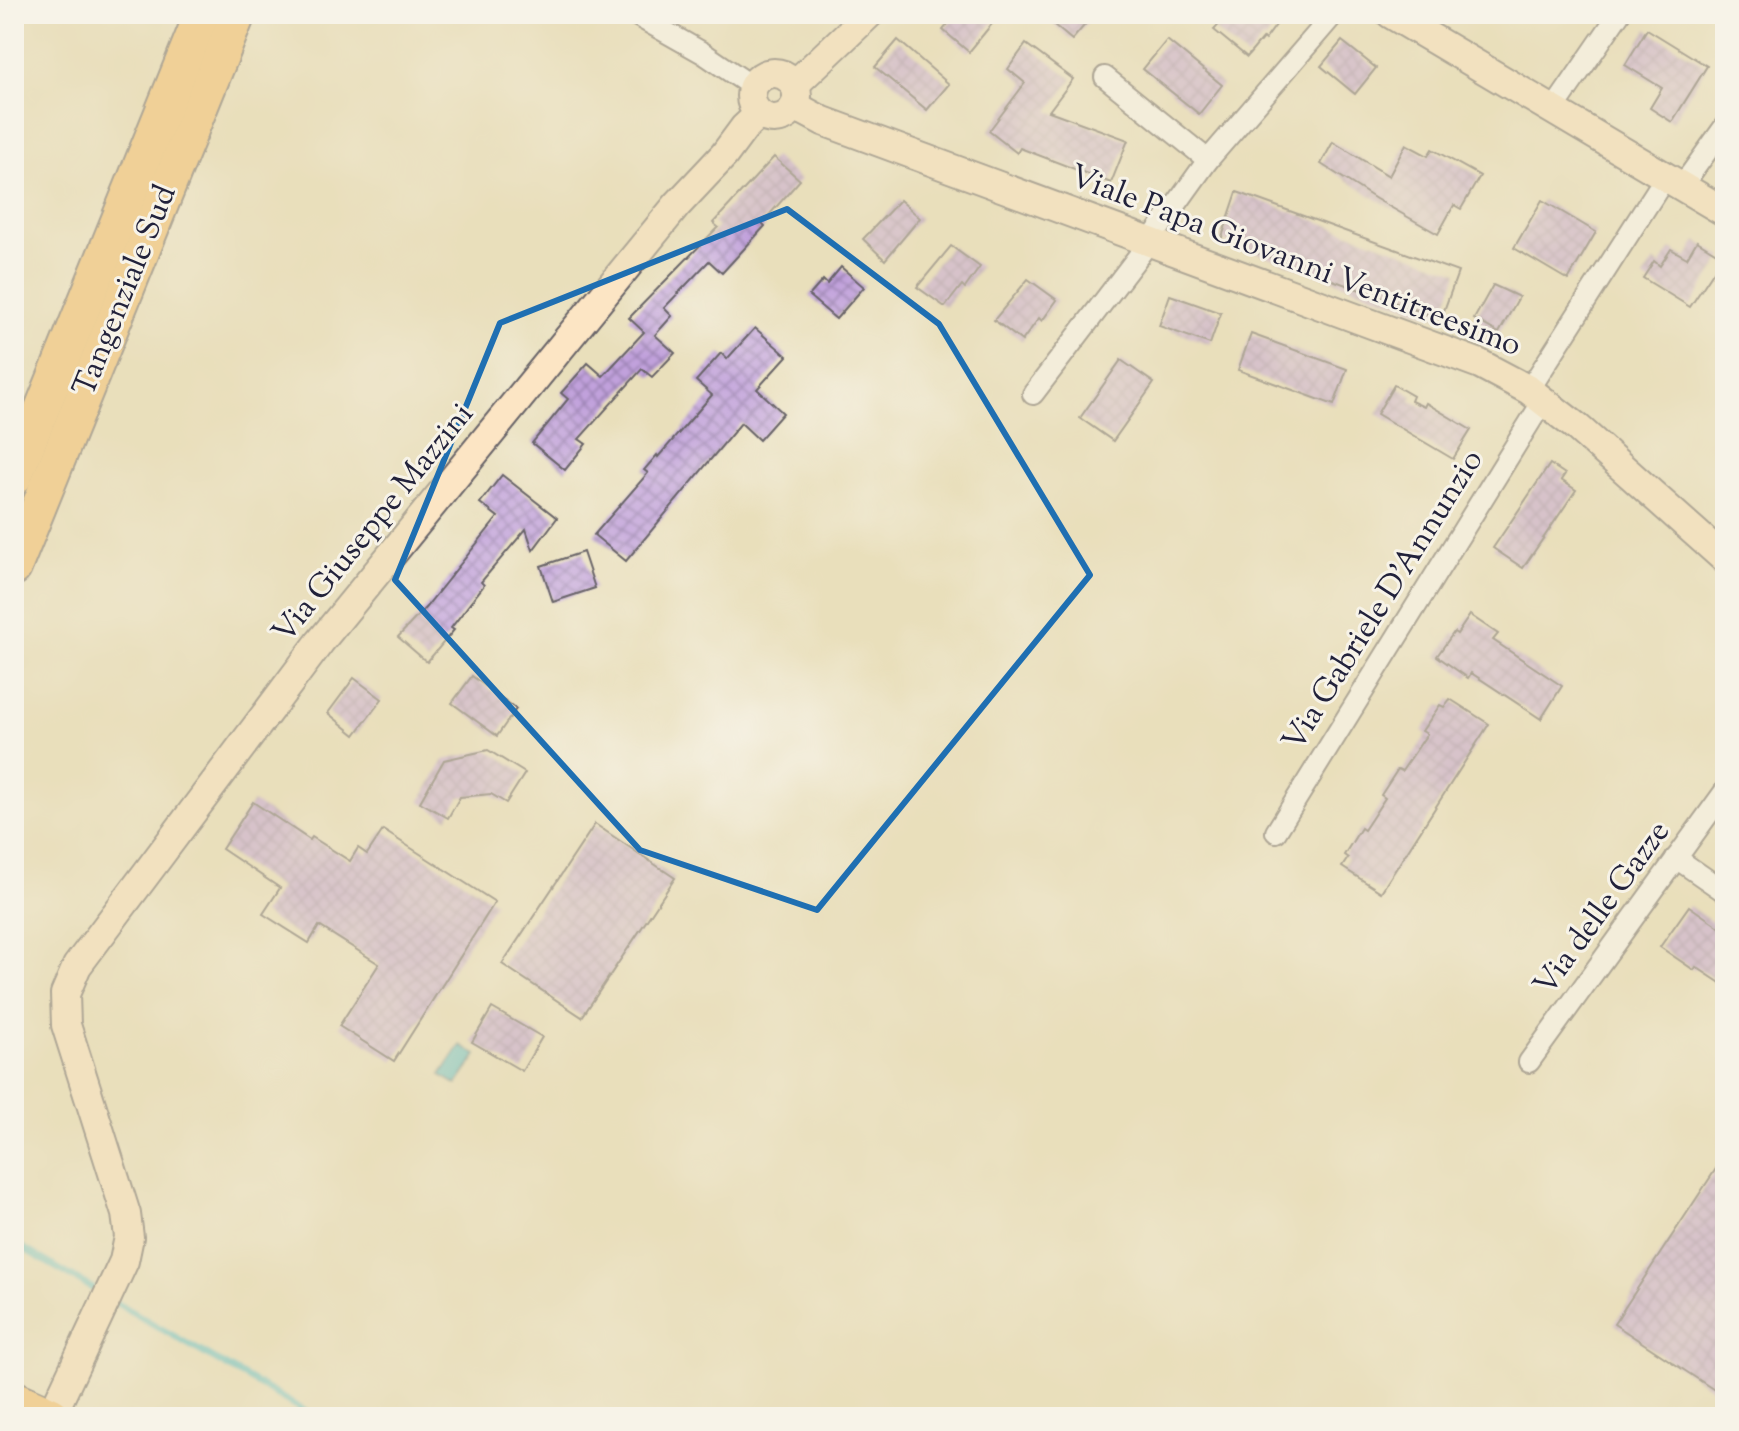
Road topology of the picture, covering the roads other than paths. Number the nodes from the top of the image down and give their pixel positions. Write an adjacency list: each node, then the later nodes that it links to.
1 (202, 14): 20 (highway, Tangenziale Sud)
2 (238, 14): 22 (highway, Tangenziale Sud)
3 (634, 14): 9 (street)
4 (869, 14): 10 (street)
5 (1334, 14): 14 (street)
6 (1391, 14): 11 (street)
7 (1619, 14): 11 (street)
8 (1105, 77): 14 (street)
9 (753, 87): 10 (street); 12 (street)
10 (794, 96): 12 (street); 17 (street, Viale Papa Giovanni Ventitreesimo)
11 (1553, 110): 15 (street)
12 (759, 114): 29 (street, Via Giuseppe Mazzini)
13 (1725, 126): 15 (street, Via Gabriele D'Annunzio)
14 (1208, 160): 17 (street)
15 (1674, 181): 16 (street); 19 (street, Via Gabriele D'Annunzio)
16 (1725, 212)
17 (1150, 241): 18 (street); 19 (street, Viale Papa Giovanni Ventitreesimo)
18 (1033, 394)
19 (1536, 395): 21 (street, Viale Papa Giovanni Ventitreesimo); 24 (street, Via Gabriele D'Annunzio)
20 (14, 478)
21 (1725, 559)
22 (14, 568)
23 (1725, 791): 25 (street, Via delle Gazze)
24 (1276, 832)
25 (1676, 858): 26 (street); 27 (street, Via delle Gazze)
26 (1725, 892)
27 (1529, 1062)
28 (14, 1398): 29 (highway)
29 (51, 1416)

